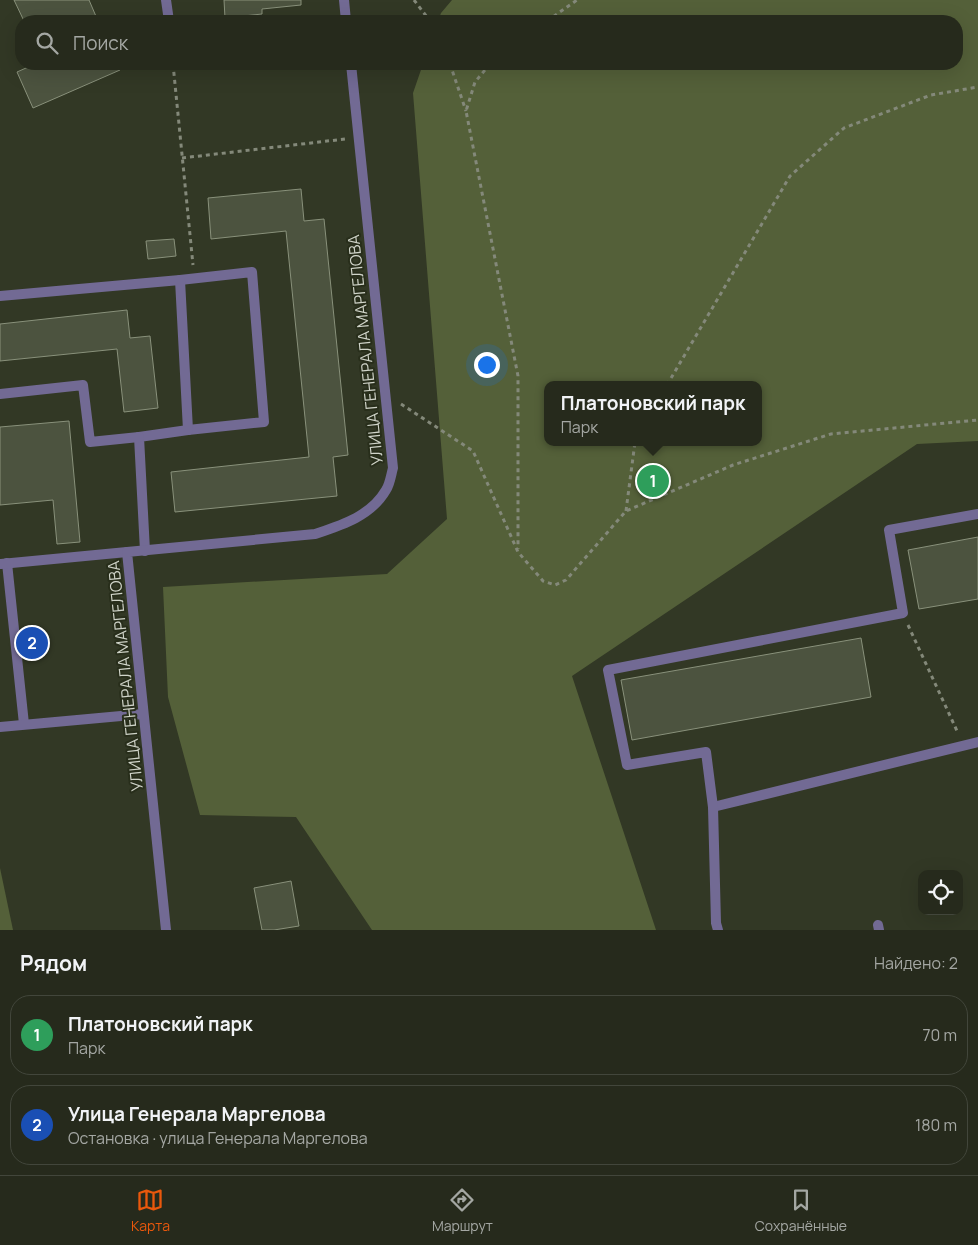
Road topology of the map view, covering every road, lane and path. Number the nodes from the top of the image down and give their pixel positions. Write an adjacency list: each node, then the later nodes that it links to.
1 (166, 0): 5 (street)
2 (344, 0): 6 (street)
3 (414, 0): 7 (path)
4 (577, 0): 8 (path)
5 (168, 15)
6 (345, 15)
7 (425, 15)
8 (555, 15)
9 (174, 70): 16 (path)
10 (352, 70): 15 (street, УЛИЦА ГЕНЕРАЛА МАРГЕЛОВА)
11 (452, 70): 14 (path)
12 (485, 70): 14 (path)
13 (978, 87): 20 (path)
14 (466, 111): 31 (path)
15 (358, 137): 16 (path); 22 (street, УЛИЦА ГЕНЕРАЛА МАРГЕЛОВА)
16 (182, 158): 17 (path)
17 (194, 278): 18 (street); 24 (street)
18 (180, 280): 19 (street); 24 (street)
19 (0, 296)
20 (669, 381)
21 (0, 394): 25 (street)
22 (386, 401): 29 (street, УЛИЦА ГЕНЕРАЛА МАРГЕЛОВА); 31 (path)
23 (978, 420): 27 (path)
24 (188, 430): 25 (street)
25 (139, 437): 29 (street)
26 (634, 446): 27 (path)
27 (626, 511): 31 (path)
28 (978, 514): 33 (street)
29 (145, 551): 30 (street, УЛИЦА ГЕНЕРАЛА МАРГЕЛОВА)
30 (127, 552): 32 (street); 34 (street, УЛИЦА ГЕНЕРАЛА МАРГЕЛОВА)
31 (518, 552)
32 (3, 563): 35 (street)
33 (902, 613): 38 (path); 39 (street)
34 (144, 714): 35 (street); 40 (street, УЛИЦА ГЕНЕРАЛА МАРГЕЛОВА)
35 (24, 724): 36 (street)
36 (0, 727)
37 (978, 742): 38 (street)
38 (964, 745): 39 (street)
39 (713, 807): 41 (street)
40 (166, 930)
41 (718, 930)

